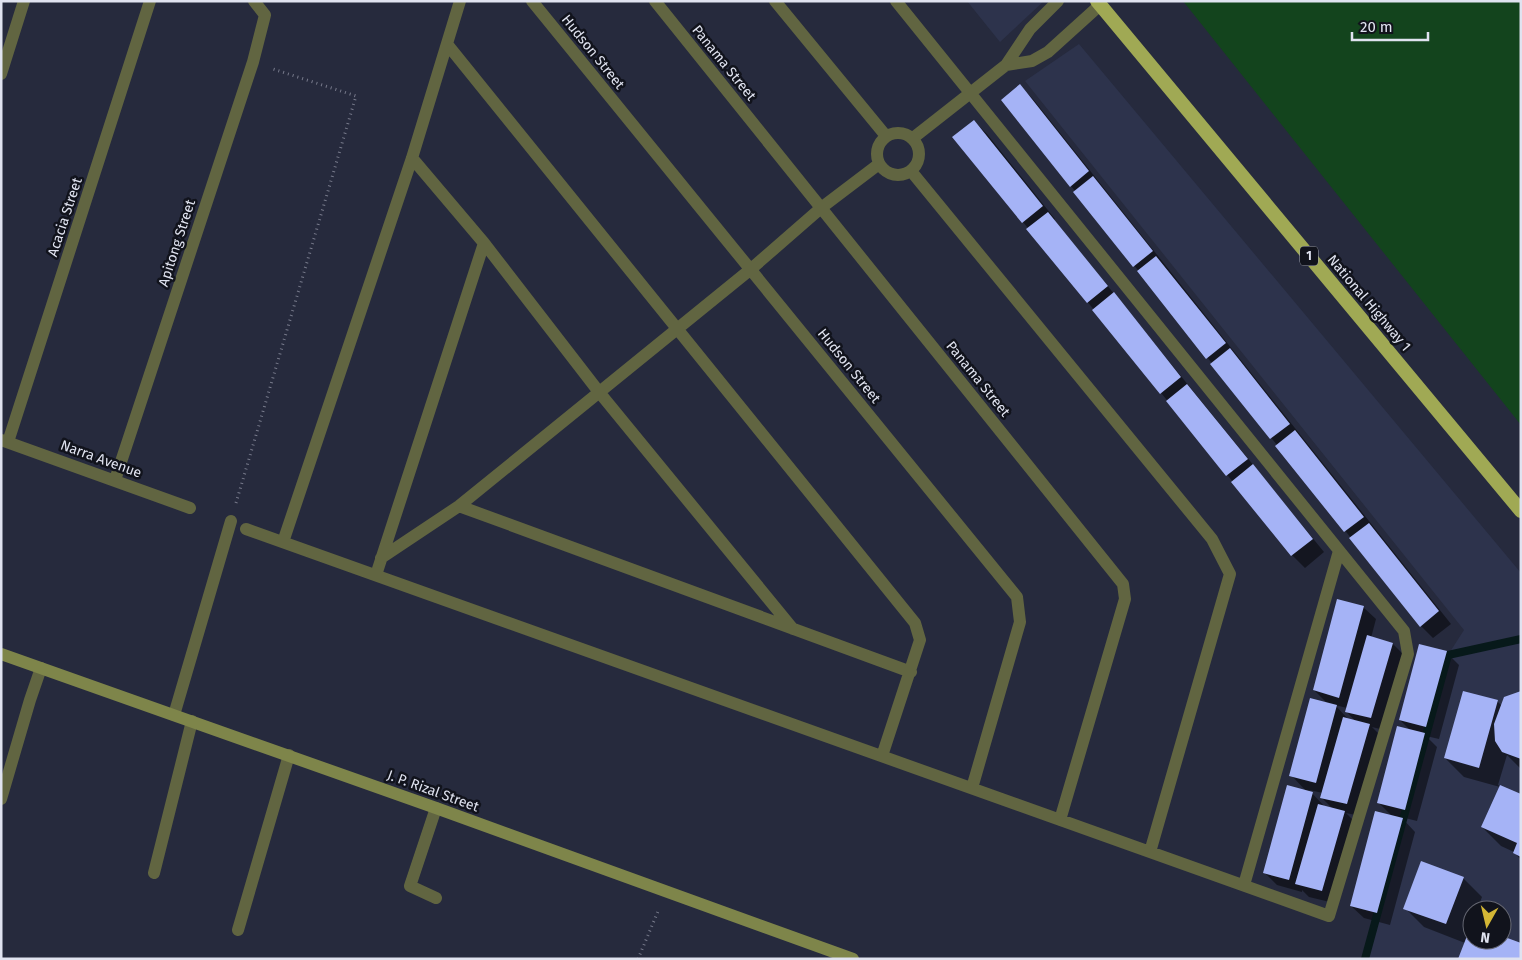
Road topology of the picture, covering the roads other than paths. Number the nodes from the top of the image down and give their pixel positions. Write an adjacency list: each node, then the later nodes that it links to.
1 (24, 1): 13 (street)
2 (150, 1): 25 (street, Acacia Street)
3 (254, 1): 26 (street, Apitong Street)
4 (460, 1): 11 (street)
5 (532, 1): 22 (street, Hudson Street)
6 (655, 1): 20 (street, Panama Street)
7 (775, 1): 15 (street)
8 (896, 1): 14 (street)
9 (1058, 1): 12 (street)
10 (1099, 3): 12 (street); 29 (highway, National Highway 1 / 1)
11 (447, 44): 17 (street); 23 (street)
12 (1006, 65): 14 (street)
13 (1, 74)
14 (970, 95): 16 (street); 33 (street)
15 (886, 136): 16 (street); 18 (street)
16 (913, 138): 19 (street)
17 (412, 158): 21 (street); 32 (street)
18 (878, 164): 19 (street); 20 (street)
19 (911, 171): 48 (street)
20 (821, 208): 22 (street); 47 (street, Panama Street)
21 (484, 243): 24 (street); 34 (street)
22 (751, 269): 23 (street); 44 (street, Hudson Street)
23 (678, 329): 24 (street); 39 (street)
24 (599, 392): 27 (street); 36 (street)
25 (5, 441): 26 (street, Narra Avenue)
26 (115, 480): 28 (street, Narra Avenue)
27 (459, 506): 34 (street); 36 (street)
28 (190, 508)
29 (1521, 511)
30 (230, 520): 40 (street)
31 (246, 529): 32 (street)
32 (283, 542): 35 (street)
33 (1339, 551): 50 (street); 50 (street)
34 (382, 558): 35 (street)
35 (376, 575): 43 (street)
36 (793, 628): 39 (street)
37 (1, 654): 38 (main road, J. P. Rizal Street)
38 (41, 668): 40 (main road, J. P. Rizal Street); 45 (street)
39 (911, 672): 43 (street)
40 (174, 715): 41 (main road, J. P. Rizal Street)
41 (192, 721): 42 (main road, J. P. Rizal Street); 49 (street)
42 (289, 755): 46 (main road, J. P. Rizal Street); 52 (street)
43 (882, 756): 44 (street)
44 (972, 788): 47 (street)
45 (1, 799)
46 (436, 808): 51 (street); 53 (main road, J. P. Rizal Street)
47 (1060, 820): 48 (street)
48 (1150, 852): 50 (street)
49 (154, 873)
50 (1244, 885)
51 (436, 898)
52 (238, 930)
53 (822, 953): 54 (main road, J. P. Rizal Street)
54 (853, 959)

